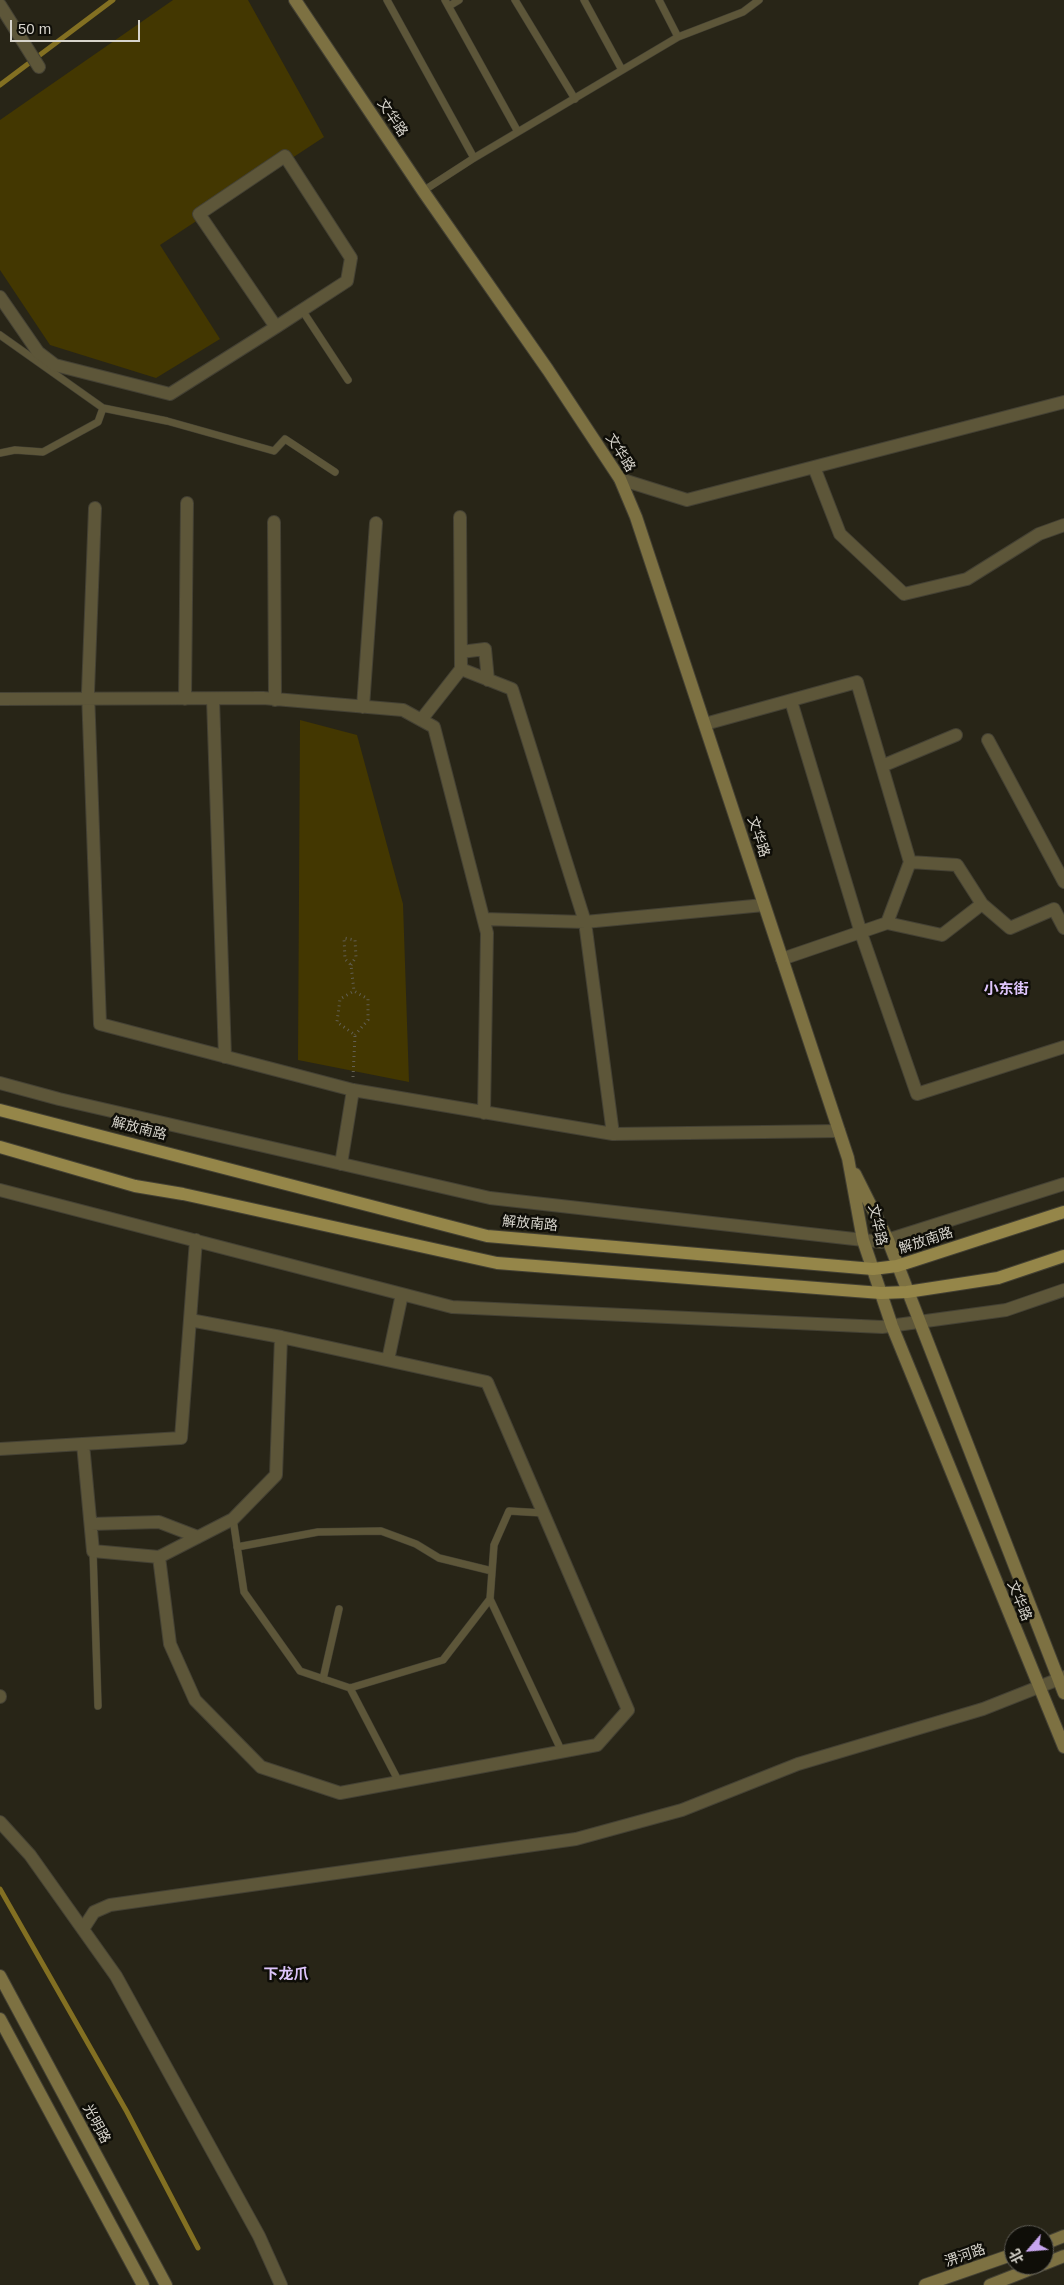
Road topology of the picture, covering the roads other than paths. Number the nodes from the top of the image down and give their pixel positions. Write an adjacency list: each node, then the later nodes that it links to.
1 (295, 0): 16 (street, 文华路)
2 (387, 0): 15 (lane)
3 (459, 0): 8 (lane)
4 (515, 0): 13 (lane)
5 (584, 0): 12 (lane)
6 (659, 0): 10 (lane)
7 (759, 0): 10 (lane)
8 (447, 3): 14 (lane)
9 (0, 6): 11 (street)
10 (678, 37): 12 (lane)
11 (39, 67)
12 (622, 70): 13 (lane)
13 (575, 98): 14 (lane)
14 (518, 132): 15 (lane)
15 (474, 158): 16 (lane)
16 (423, 192): 27 (street, 文华路)
17 (0, 297): 19 (street)
18 (302, 310): 19 (street); 19 (street); 21 (lane)
19 (276, 327)
20 (0, 335): 23 (lane)
21 (348, 380)
22 (1064, 402): 25 (street)
23 (103, 408): 24 (lane); 26 (lane)
24 (0, 453)
25 (814, 466): 27 (street); 33 (street)
26 (335, 472)
27 (620, 480): 45 (street, 文华路)
28 (188, 503): 39 (street)
29 (95, 508): 38 (street)
30 (460, 517): 34 (street)
31 (274, 522): 41 (street)
32 (376, 523): 43 (street)
33 (1064, 525)
34 (461, 652): 35 (street); 36 (street)
35 (461, 669): 36 (street); 44 (street)
36 (488, 680): 54 (street)
37 (0, 699): 38 (street)
38 (88, 699): 39 (street); 60 (street)
39 (184, 699): 40 (street)
40 (213, 699): 41 (street); 60 (street)
41 (275, 700): 43 (street)
42 (790, 701): 45 (street); 48 (street); 57 (street)
43 (363, 707): 44 (street)
44 (421, 720): 53 (street)
45 (705, 724): 52 (street, 文华路)
46 (956, 736): 48 (street)
47 (988, 740): 50 (street)
48 (882, 766): 49 (street)
49 (910, 862): 51 (street); 55 (street)
50 (1064, 882)
51 (982, 904): 55 (street); 56 (street)
52 (764, 905): 54 (street); 58 (street, 文华路)
53 (484, 919): 54 (street); 64 (street)
54 (585, 922): 66 (street)
55 (886, 922): 57 (street)
56 (1064, 928)
57 (862, 932): 58 (street); 59 (street)
58 (782, 959): 65 (street, 文华路)
59 (1064, 1047)
60 (224, 1057): 62 (street)
61 (0, 1083): 69 (street)
62 (353, 1090): 64 (street); 69 (street)
63 (0, 1110): 78 (main road, 解放南路)
64 (484, 1113): 66 (street)
65 (839, 1131): 66 (street); 68 (street, 文华路)
66 (613, 1134)
67 (0, 1147): 81 (main road)
68 (848, 1158): 74 (street, 文华路); 75 (street, 文华路)
69 (341, 1164): 74 (street)
70 (1064, 1184): 75 (street)
71 (0, 1190): 73 (street)
72 (1064, 1212): 77 (main road, 解放南路)
73 (196, 1240): 82 (street); 83 (street)
74 (863, 1240): 75 (street); 78 (street, 文华路)
75 (888, 1240): 77 (street, 文华路)
76 (1064, 1256): 80 (main road)
77 (897, 1266): 78 (main road, 解放南路); 80 (street, 文华路)
78 (873, 1269): 81 (street, 文华路)
79 (1064, 1290): 84 (street)
80 (907, 1292): 81 (main road); 84 (street, 文华路)
81 (881, 1293): 85 (street, 文华路)
82 (402, 1294): 85 (street); 87 (street)
83 (190, 1320): 86 (street); 88 (street)
84 (918, 1322): 85 (street); 100 (street, 文华路)
85 (892, 1326): 103 (street, 文华路)
86 (282, 1337): 87 (street); 91 (street)
87 (388, 1360): 90 (street)
88 (84, 1444): 89 (street); 92 (street)
89 (0, 1449)
90 (543, 1513): 97 (lane); 107 (street)
91 (233, 1519): 93 (street); 94 (lane)
92 (90, 1524): 93 (street); 95 (street)
93 (198, 1537): 96 (street)
94 (237, 1547): 97 (lane); 101 (lane)
95 (93, 1551): 96 (street); 105 (lane)
96 (159, 1557): 108 (street)
97 (492, 1572): 98 (lane)
98 (490, 1599): 102 (lane); 107 (lane)
99 (339, 1610): 101 (lane)
100 (1060, 1677): 103 (street); 104 (street, 文华路)
101 (323, 1679): 102 (lane)
102 (350, 1688): 108 (lane)
103 (1038, 1688): 106 (street, 文华路); 110 (street)
104 (1064, 1693)
105 (98, 1706)
106 (1064, 1747)
107 (562, 1752): 108 (street)
108 (398, 1782)
109 (0, 1822): 110 (street)
110 (83, 1929): 117 (street)
111 (0, 1976): 116 (street, 光明路)
112 (0, 2019): 115 (street)
113 (1004, 2257): 118 (street, 淠河路)
114 (1015, 2275): 119 (street)
115 (143, 2285)
116 (166, 2285)
117 (281, 2285)
118 (925, 2285)
119 (990, 2285)

